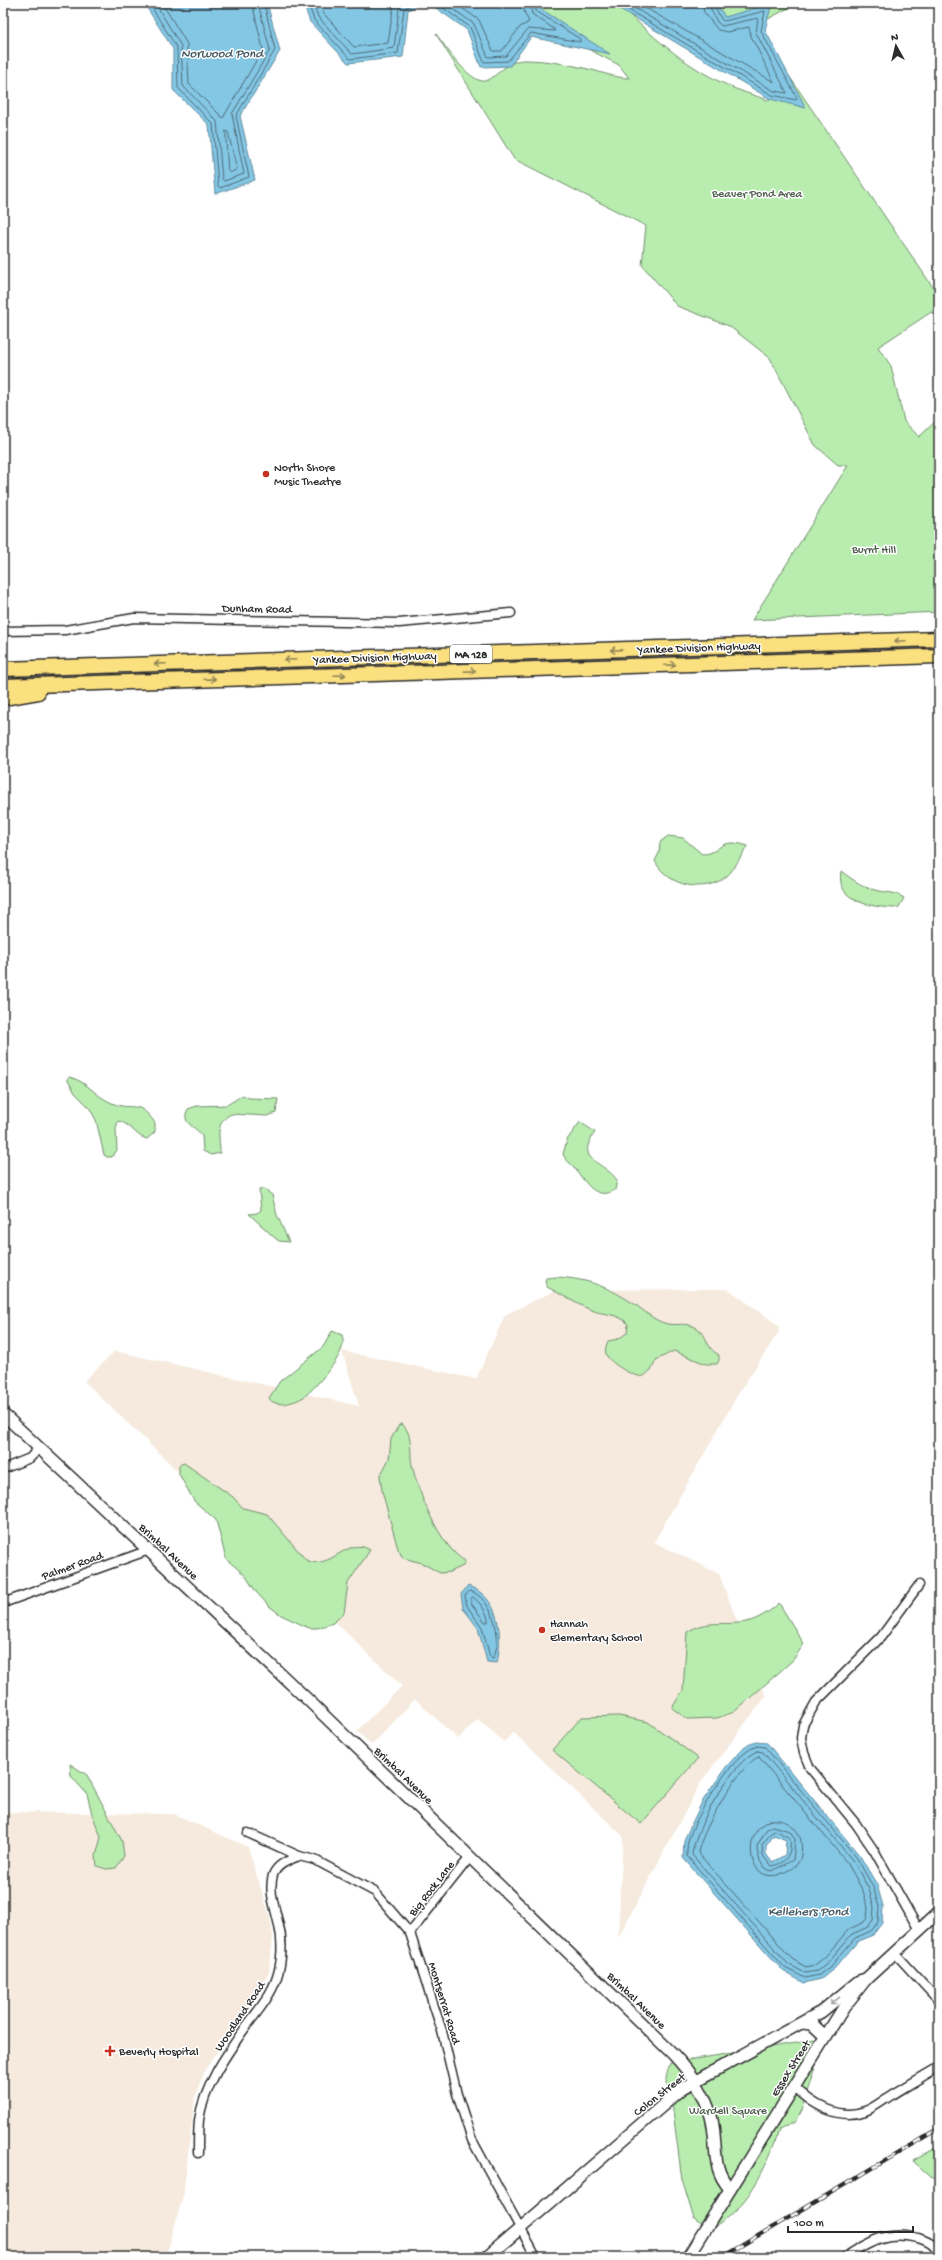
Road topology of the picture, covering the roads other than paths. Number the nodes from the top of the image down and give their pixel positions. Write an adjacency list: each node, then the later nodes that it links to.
1 (511, 613): 2 (street, Dunham Road)
2 (3, 631)
3 (939, 640): 5 (highway, Yankee Division Highway / MA 128, one-way to 5)
4 (939, 656): 6 (highway, Yankee Division Highway / MA 128, one-way to 4)
5 (3, 669)
6 (99, 683): 7 (highway, Yankee Division Highway / MA 128); 8 (highway)
7 (3, 686)
8 (3, 698)
9 (3, 1414): 10 (main road, Brimbal Avenue)
10 (39, 1448): 11 (street); 12 (main road, Brimbal Avenue)
11 (3, 1469)
12 (149, 1550): 14 (street, Palmer Road); 17 (main road, Brimbal Avenue)
13 (919, 1585): 19 (street)
14 (3, 1603)
15 (248, 1833): 16 (street, Montserrat Road)
16 (299, 1856): 20 (street, Montserrat Road); 29 (street, Woodland Road)
17 (470, 1857): 20 (street, Big Rock Lane); 27 (main road, Brimbal Avenue)
18 (939, 1912): 19 (main road, Essex Street)
19 (919, 1930): 21 (main road, Essex Street)
20 (410, 1933): 31 (street, Montserrat Road)
21 (894, 1953): 22 (main road, Essex Street); 23 (street)
22 (866, 1979): 24 (main road, Colon Street, one-way to 24); 25 (main road, Essex Street)
23 (939, 2001)
24 (802, 2022): 25 (main road); 27 (main road, Colon Street)
25 (825, 2036): 28 (main road, Essex Street)
26 (939, 2067): 28 (street)
27 (695, 2081): 30 (main road, Brimbal Avenue); 31 (main road, Colon Street)
28 (794, 2086): 30 (main road, Essex Street)
29 (198, 2153)
30 (730, 2189): 35 (main road, Essex Street)
31 (520, 2229): 33 (main road, Colon Street); 34 (street, Montserrat Road)
32 (938, 2251): 36 (street)
33 (487, 2257)
34 (536, 2257)
35 (688, 2257)
36 (845, 2257)

